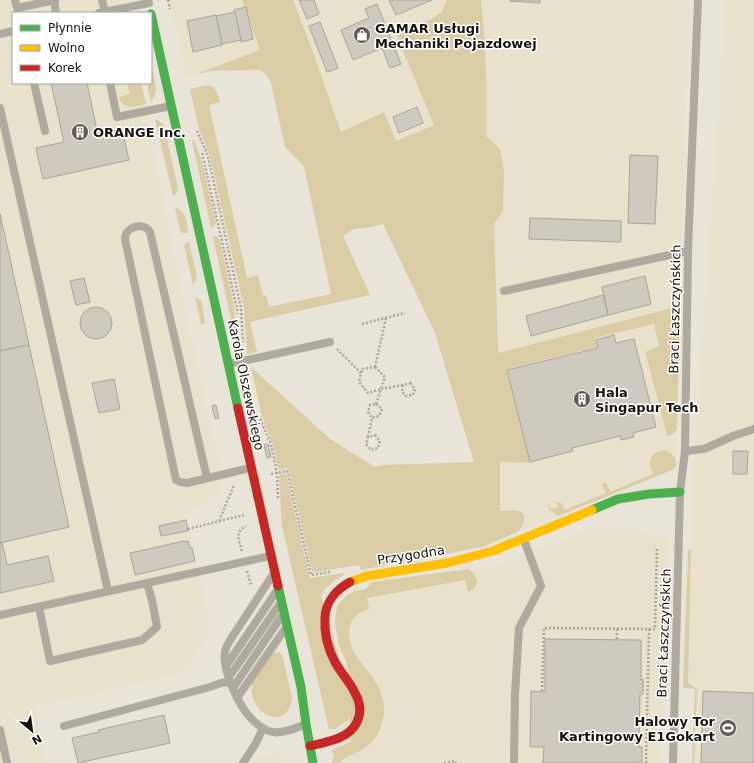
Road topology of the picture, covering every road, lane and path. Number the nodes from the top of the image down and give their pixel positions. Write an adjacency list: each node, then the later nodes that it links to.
1 (54, 0): 5 (lane); 6 (lane)
2 (102, 0): 7 (lane)
3 (698, 0): 17 (lane, Braci Łaszczyńskich)
4 (148, 1): 7 (lane); 8 (street, Karola Olszewskiego)
5 (17, 7)
6 (56, 12)
7 (102, 12)
8 (151, 12)
9 (152, 18): 14 (street, Karola Olszewskiego)
10 (12, 31): 11 (lane)
11 (0, 34)
12 (34, 84): 16 (lane)
13 (110, 84): 14 (lane)
14 (171, 106): 23 (street, Karola Olszewskiego)
15 (0, 108): 52 (lane)
16 (45, 131)
17 (688, 251): 18 (lane); 32 (lane, Braci Łaszczyńskich)
18 (504, 291)
19 (405, 313): 20 (path)
20 (386, 318): 21 (path); 24 (path)
21 (362, 324)
22 (330, 342): 23 (lane); 25 (path)
23 (228, 365): 33 (street, Karola Olszewskiego)
24 (375, 367): 25 (path); 27 (path)
25 (361, 373): 27 (path)
26 (403, 384): 26 (path); 27 (path)
27 (381, 389): 28 (path)
28 (376, 404): 29 (path); 29 (path)
29 (372, 418): 31 (path)
30 (754, 429): 32 (lane)
31 (368, 437): 31 (path)
32 (685, 451): 37 (lane, Braci Łaszczyńskich)
33 (251, 468): 35 (lane); 45 (street, Karola Olszewskiego)
34 (268, 475): 47 (path)
35 (207, 478): 35 (lane)
36 (234, 485): 39 (path)
37 (680, 492): 42 (street, Przygodna); 77 (lane, Braci Łaszczyńskich)
38 (241, 516): 39 (path)
39 (219, 521): 41 (path)
40 (247, 525): 43 (path)
41 (188, 529)
42 (523, 539): 69 (street, Przygodna); 75 (lane)
43 (240, 544)
44 (657, 549): 59 (path)
45 (271, 555): 46 (street, Karola Olszewskiego); 49 (lane)
46 (275, 572): 51 (street, Karola Olszewskiego); 61 (lane)
47 (332, 572)
48 (248, 575): 50 (path)
49 (147, 583): 52 (lane); 54 (lane)
50 (251, 586)
51 (278, 588): 53 (street, Karola Olszewskiego); 61 (lane)
52 (108, 591): 54 (lane)
53 (281, 601): 55 (street, Karola Olszewskiego); 62 (lane)
54 (39, 607): 56 (lane)
55 (284, 613): 57 (street, Karola Olszewskiego); 62 (lane)
56 (0, 615)
57 (287, 626): 64 (lane); 65 (street, Karola Olszewskiego)
58 (617, 629): 59 (path); 60 (path); 63 (path)
59 (649, 630): 76 (path)
60 (617, 639)
61 (226, 666): 62 (lane)
62 (230, 682): 64 (lane); 66 (lane)
63 (542, 691)
64 (237, 698): 67 (lane)
65 (306, 724): 67 (lane); 69 (street, Karola Olszewskiego)
66 (64, 726)
67 (263, 728): 71 (lane)
68 (0, 730): 70 (lane)
69 (310, 746): 72 (street, Karola Olszewskiego)
70 (8, 763)
71 (243, 763)
72 (313, 763)
73 (444, 763): 74 (path)
74 (456, 763)
75 (514, 763)
76 (646, 763)
77 (673, 763)

